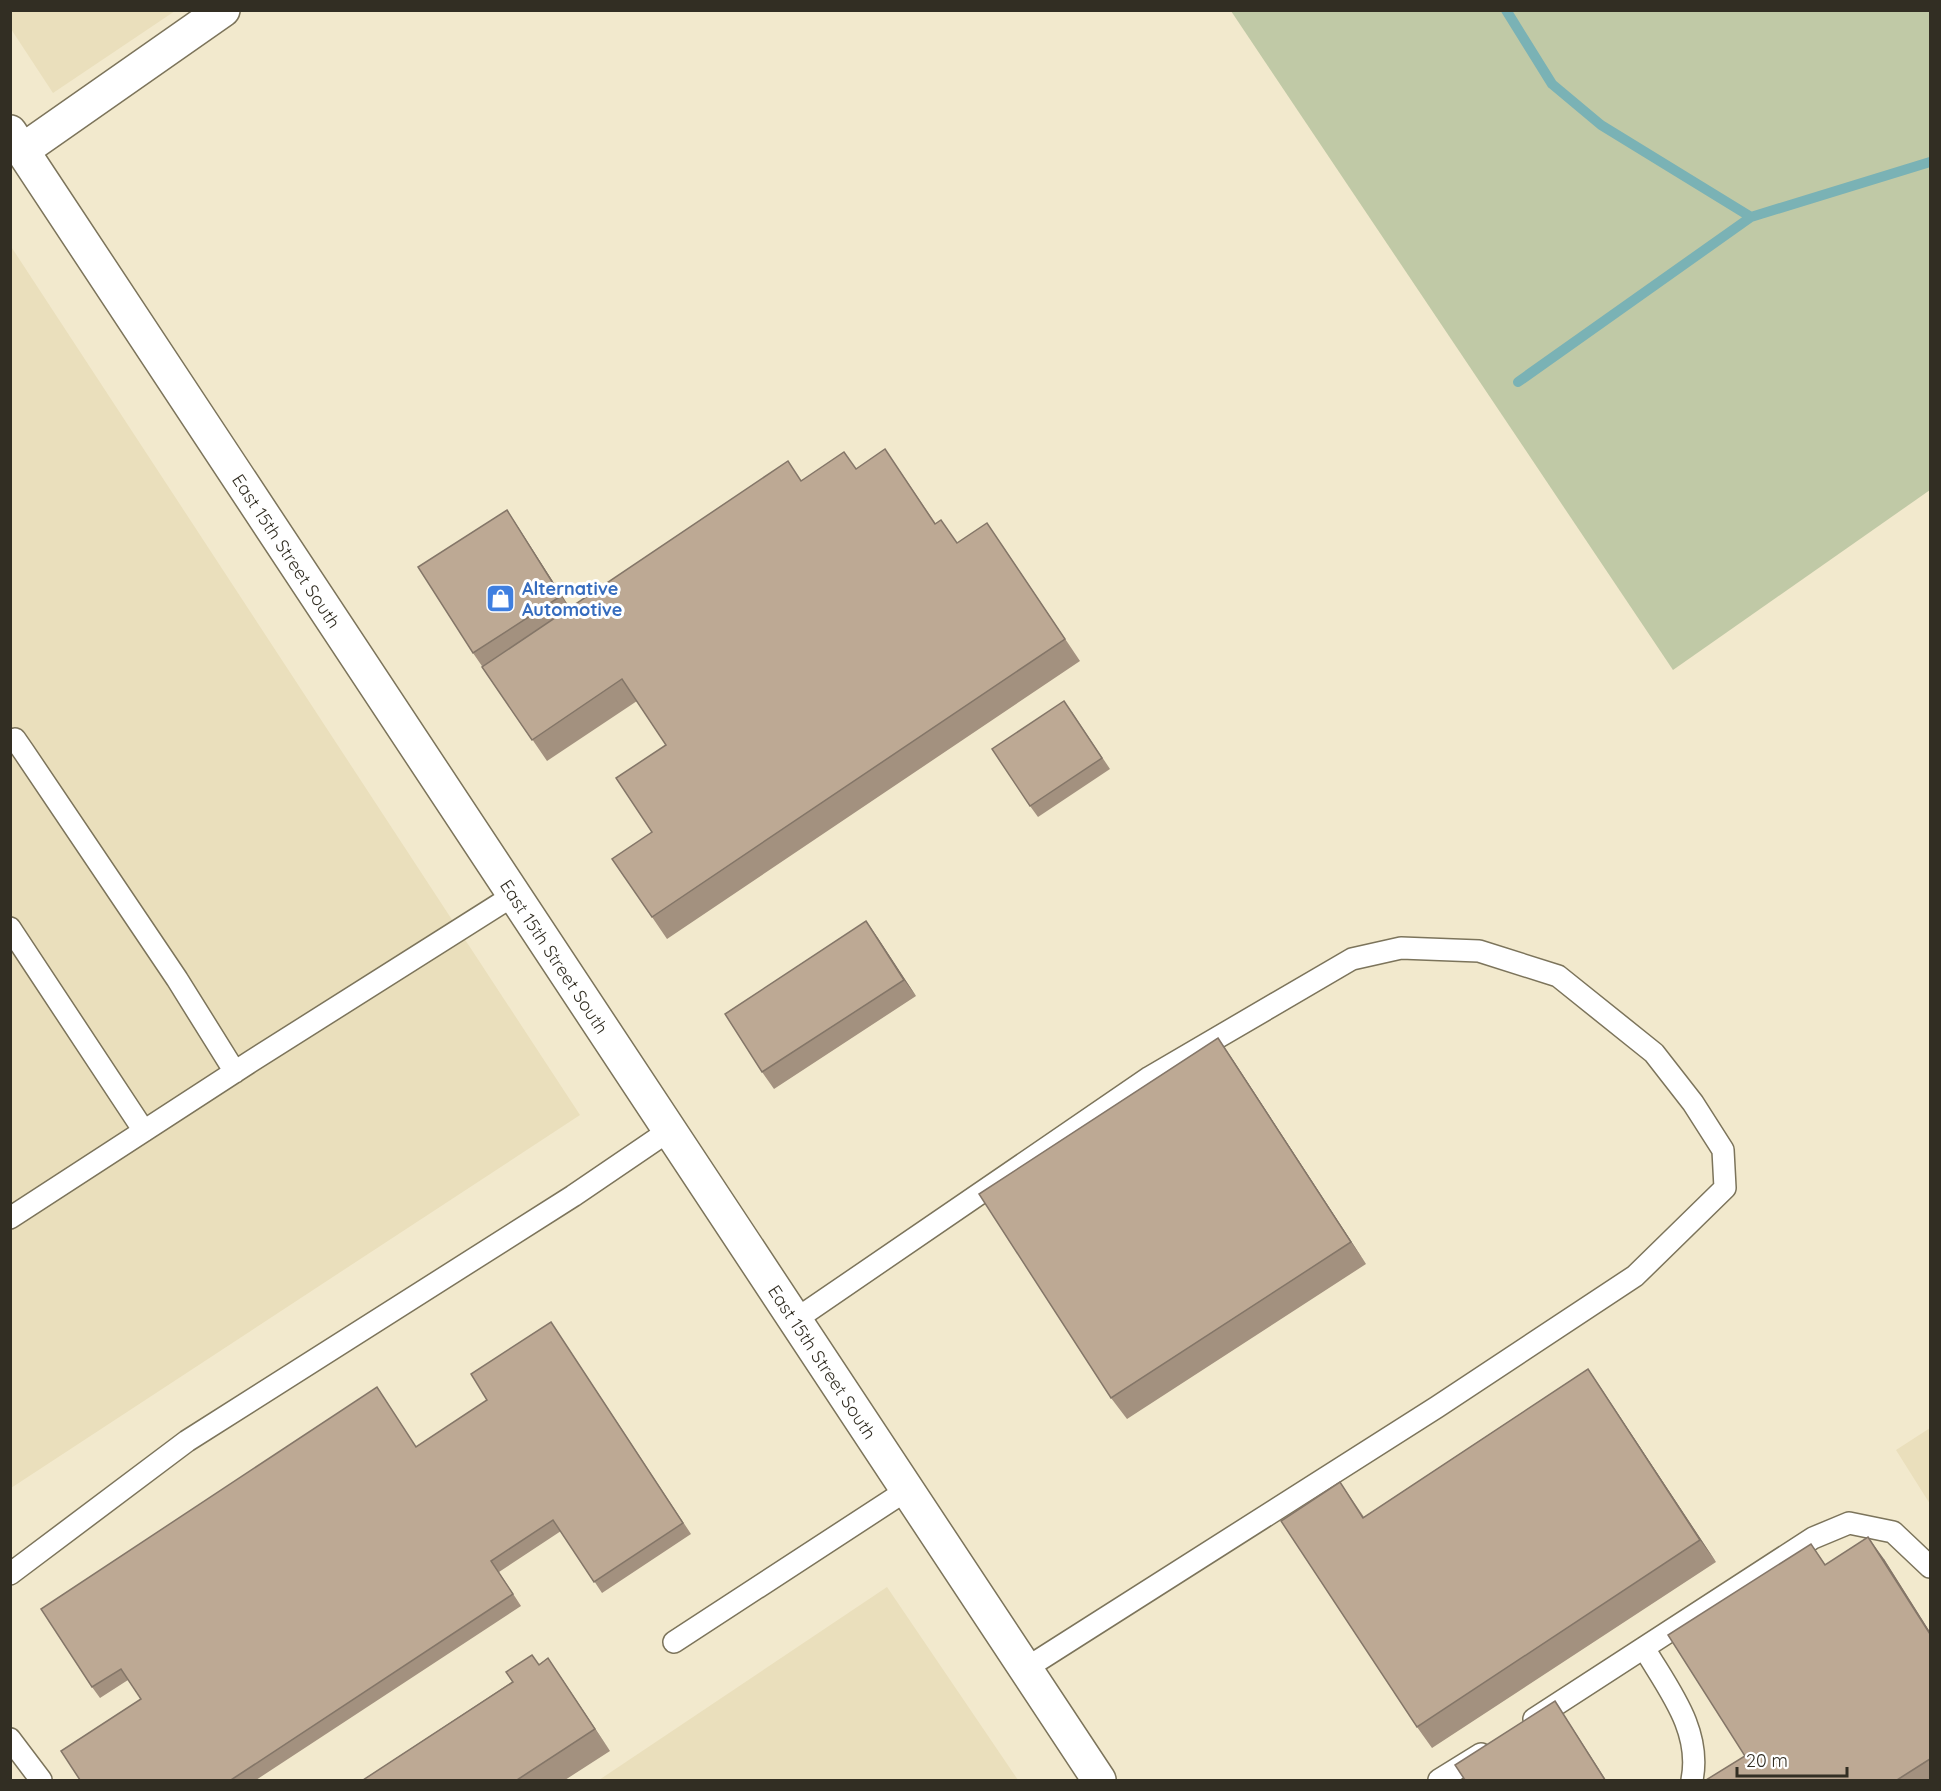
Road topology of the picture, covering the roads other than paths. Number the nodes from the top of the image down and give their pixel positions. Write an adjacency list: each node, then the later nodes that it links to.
1 (223, 10): 2 (main road)
2 (17, 141): 4 (main road, East 15th Street South)
3 (17, 747): 6 (lane)
4 (514, 895): 6 (lane); 7 (main road, East 15th Street South)
5 (10, 928): 8 (lane)
6 (235, 1071): 8 (lane)
7 (670, 1130): 10 (main road, East 15th Street South); 13 (lane)
8 (144, 1131): 9 (lane)
9 (10, 1218)
10 (795, 1320): 11 (main road, East 15th Street South); 16 (lane)
11 (907, 1490): 14 (lane); 16 (main road, East 15th Street South)
12 (1930, 1567): 15 (lane)
13 (10, 1574)
14 (674, 1641)
15 (1644, 1648): 17 (lane); 23 (lane)
16 (1025, 1669): 21 (main road, East 15th Street South)
17 (1518, 1729)
18 (10, 1739): 20 (lane)
19 (1499, 1742): 22 (lane)
20 (41, 1780)
21 (1099, 1780)
22 (1439, 1780)
23 (1692, 1780)

